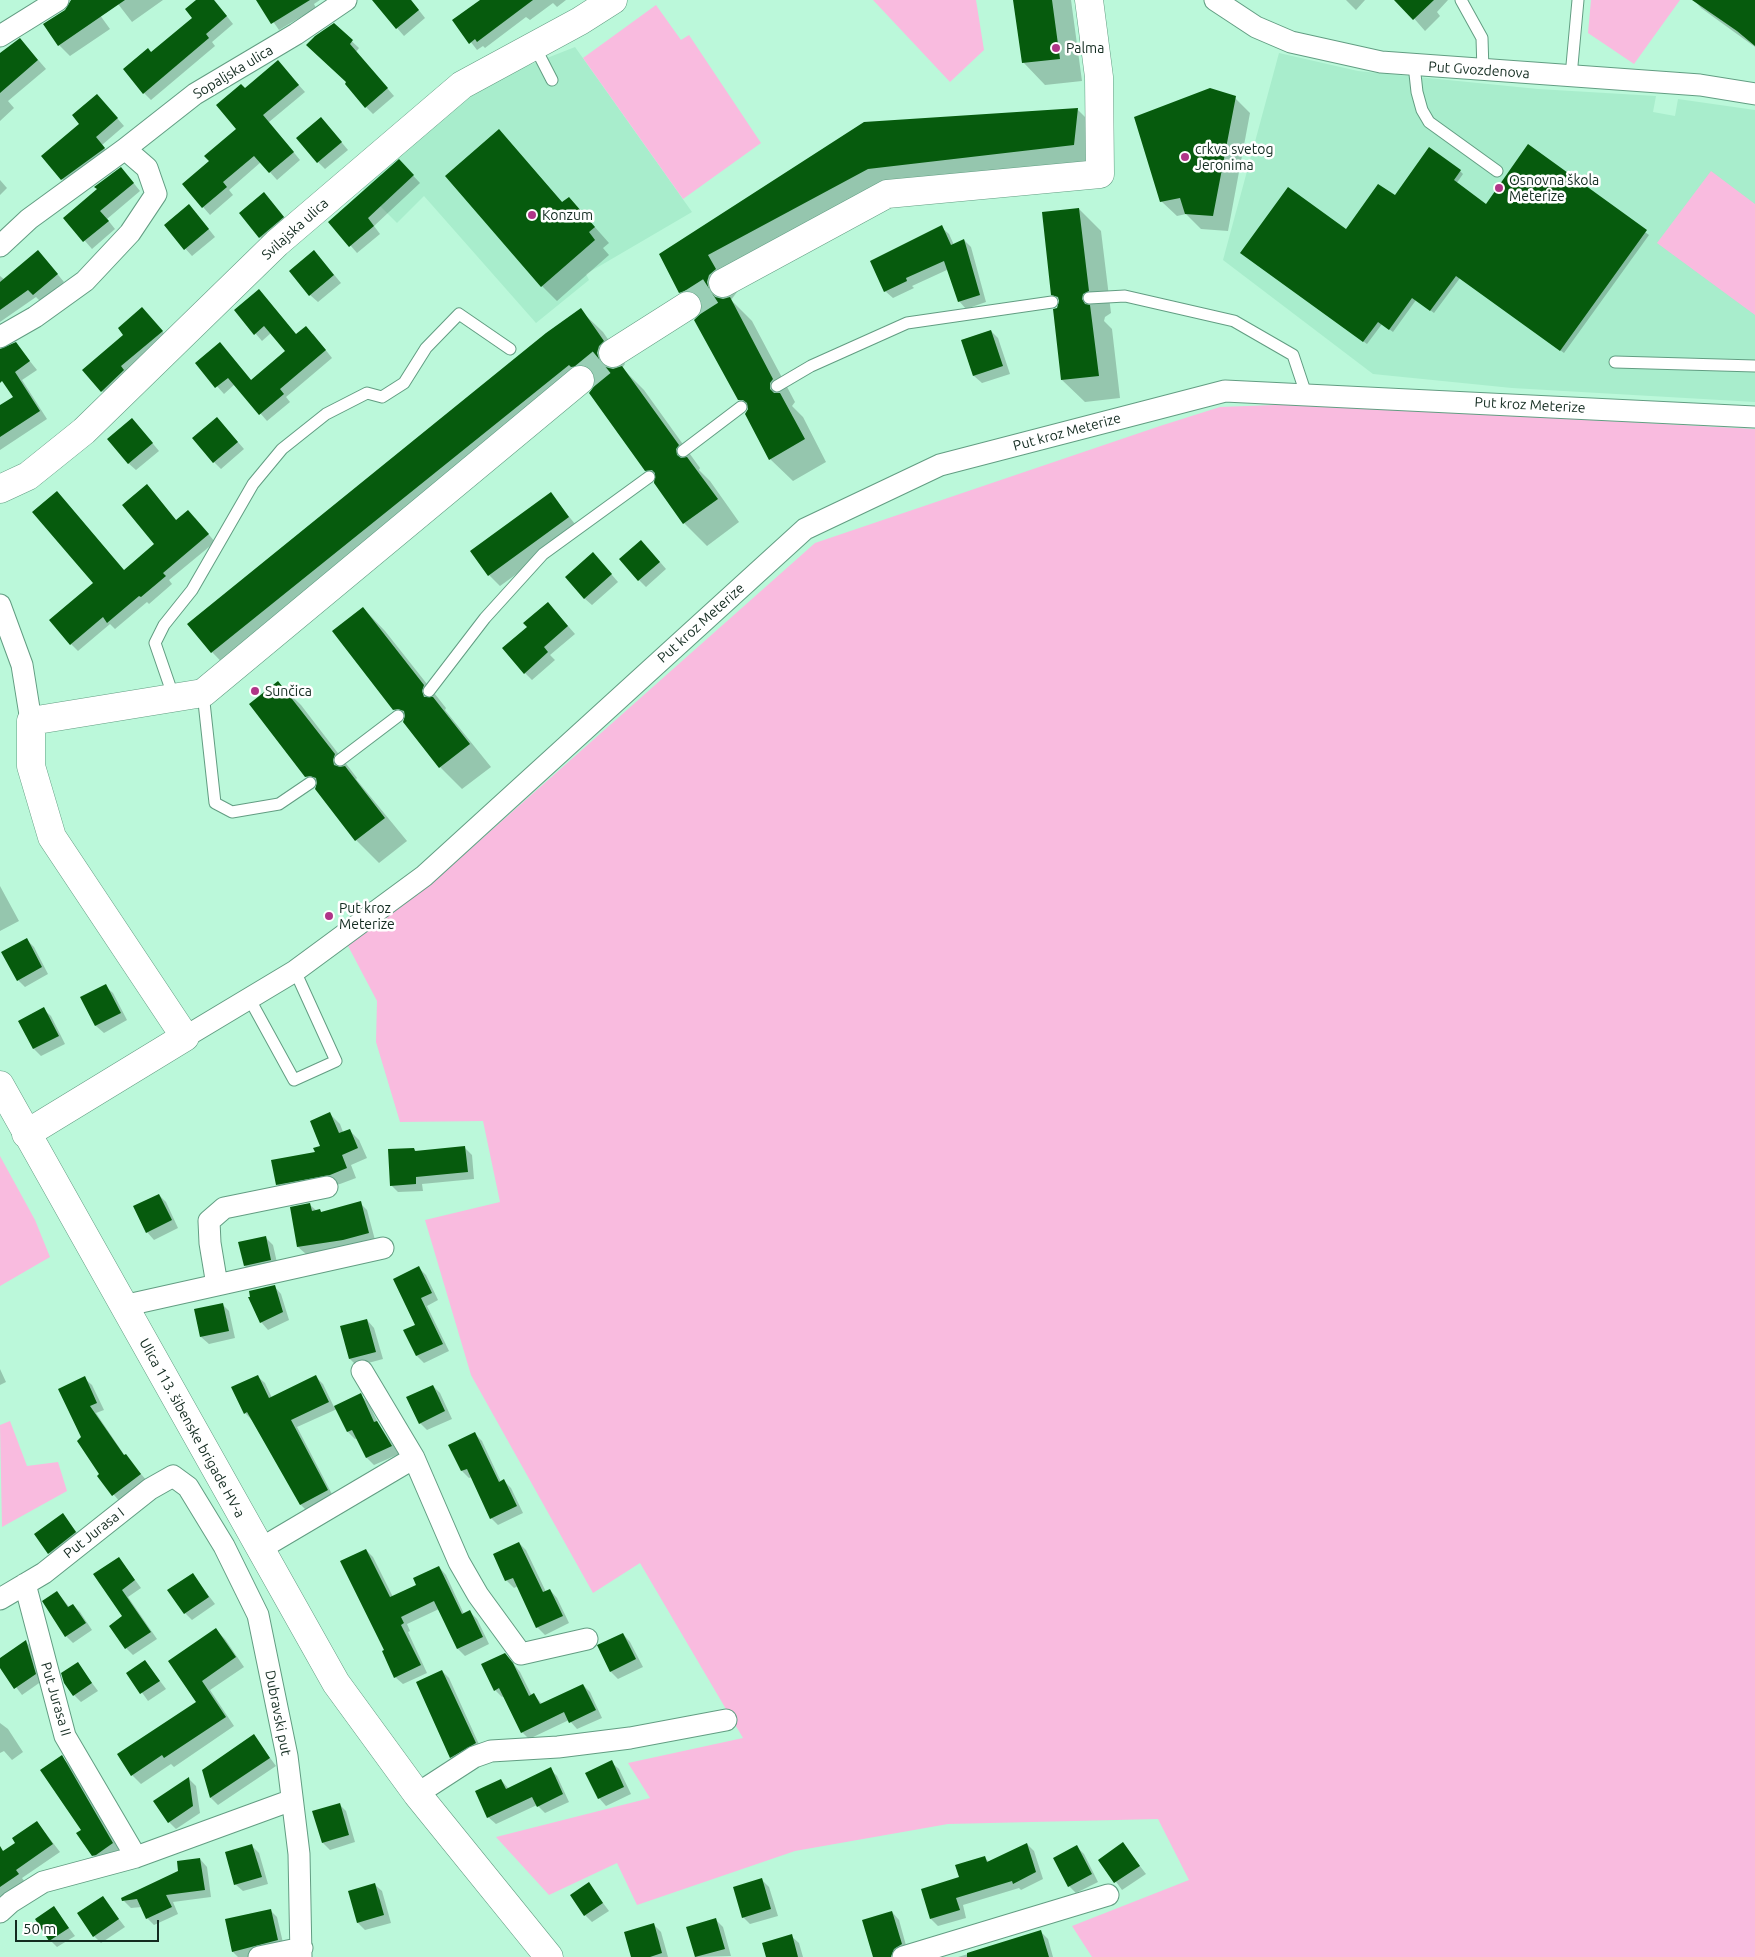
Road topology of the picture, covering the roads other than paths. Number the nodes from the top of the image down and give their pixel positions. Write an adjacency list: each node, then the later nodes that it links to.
1 (58, 0): 8 (street)
2 (346, 0): 15 (street, Sopaljska ulica)
3 (613, 0): 9 (street, Svilajska ulica)
4 (1089, 0): 18 (street)
5 (1215, 0): 10 (street, Put Gvozdenova)
6 (1461, 0): 11 (lane)
7 (1578, 0): 12 (lane)
8 (0, 36)
9 (534, 45): 13 (lane); 34 (street, Svilajska ulica)
10 (1414, 65): 11 (street, Put Gvozdenova); 16 (lane)
11 (1484, 71): 12 (street, Put Gvozdenova)
12 (1571, 76): 14 (street, Put Gvozdenova)
13 (552, 80)
14 (1755, 94)
15 (125, 149): 17 (street, Sopaljska ulica); 22 (street)
16 (1496, 171)
17 (0, 246)
18 (723, 283)
19 (1090, 298): 29 (lane)
20 (1052, 302): 28 (lane)
21 (687, 306): 24 (street)
22 (0, 337)
23 (510, 349): 38 (lane)
24 (613, 354)
25 (1615, 362): 26 (lane)
26 (1755, 366)
27 (580, 380): 37 (street)
28 (777, 386)
29 (1306, 394): 31 (street, Put kroz Meterize); 43 (street, Put kroz Meterize)
30 (741, 407): 32 (lane)
31 (1755, 417)
32 (683, 452)
33 (649, 477): 36 (lane)
34 (0, 489)
35 (0, 605): 40 (street)
36 (429, 691)
37 (203, 693): 38 (street); 42 (lane)
38 (174, 698): 40 (street)
39 (398, 716): 41 (lane)
40 (31, 722): 45 (street)
41 (340, 760)
42 (310, 783)
43 (295, 971): 44 (street, Put kroz Meterize); 44 (lane)
44 (249, 998): 45 (street, Put kroz Meterize)
45 (185, 1037): 47 (street, Put kroz Meterize)
46 (0, 1085): 47 (street, Ulica 113. šibenske brigade HV-a)
47 (26, 1134): 51 (street, Ulica 113. šibenske brigade HV-a)
48 (327, 1187): 50 (street)
49 (383, 1248): 50 (street)
50 (217, 1285): 51 (street)
51 (123, 1306): 55 (street, Ulica 113. šibenske brigade HV-a)
52 (362, 1371): 53 (street)
53 (414, 1458): 55 (street); 58 (street)
54 (188, 1487): 56 (street, Put Jurasa I); 61 (street, Dubravski put)
55 (260, 1549): 60 (street, Ulica 113. šibenske brigade HV-a)
56 (25, 1584): 57 (street, Put Jurasa I); 62 (street, Put Jurasa II)
57 (0, 1599)
58 (587, 1639)
59 (726, 1720): 60 (street)
60 (417, 1794): 67 (street, Ulica 113. šibenske brigade HV-a)
61 (292, 1800): 62 (street); 65 (street, Dubravski put)
62 (136, 1857): 64 (street)
63 (1108, 1895): 68 (street)
64 (0, 1912)
65 (302, 1952): 66 (street)
66 (259, 1957)
67 (549, 1957)
68 (904, 1957)

